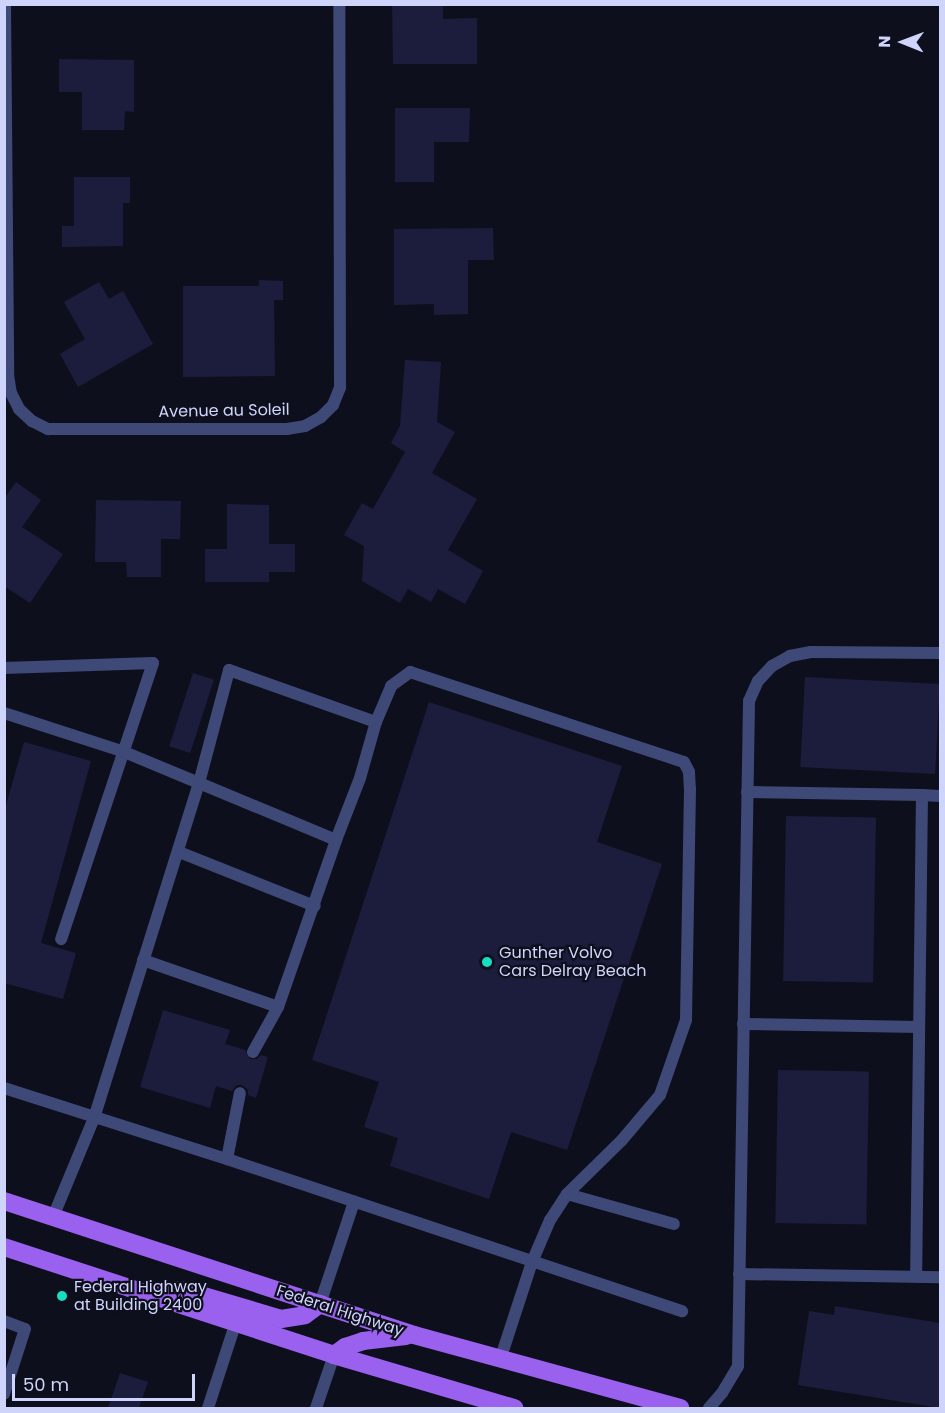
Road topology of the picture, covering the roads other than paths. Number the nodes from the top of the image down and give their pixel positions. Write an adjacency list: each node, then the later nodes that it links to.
1 (5, 4): 3 (street, Avenue au Soleil)
2 (339, 4): 3 (street, Avenue au Soleil)
3 (5, 141)
4 (940, 653): 10 (street)
5 (4, 668): 8 (street)
6 (4, 713): 8 (street)
7 (376, 722): 9 (street); 13 (street); 26 (street)
8 (122, 751): 9 (street); 16 (street)
9 (199, 783): 13 (street); 14 (street)
10 (747, 792): 11 (street); 19 (street)
11 (922, 795): 12 (street); 20 (street)
12 (940, 796)
13 (336, 840): 15 (street)
14 (179, 852): 15 (street); 17 (street)
15 (315, 906): 18 (street)
16 (61, 939)
17 (143, 960): 18 (street); 24 (street)
18 (278, 1007): 21 (street)
19 (743, 1024): 20 (street); 33 (street)
20 (919, 1027): 34 (street)
21 (253, 1052)
22 (4, 1088): 24 (street)
23 (240, 1093): 25 (street)
24 (94, 1118): 25 (street); 29 (street)
25 (227, 1159): 28 (street)
26 (567, 1194): 30 (street); 32 (street)
27 (4, 1201): 29 (main road, Federal Highway)
28 (354, 1202): 32 (street); 37 (street)
29 (53, 1216): 37 (main road, Federal Highway)
30 (674, 1224)
31 (4, 1247): 36 (main road)
32 (532, 1262): 38 (street); 43 (street)
33 (740, 1275): 34 (street); 49 (street)
34 (916, 1276): 35 (street)
35 (940, 1277)
36 (141, 1291): 37 (main road); 40 (main road)
37 (320, 1304): 41 (main road, Federal Highway)
38 (682, 1311)
39 (4, 1321): 44 (street)
40 (236, 1322): 42 (main road); 45 (street)
41 (414, 1335): 42 (main road); 43 (main road, Federal Highway)
42 (333, 1355): 46 (street); 47 (main road)
43 (500, 1360): 48 (main road, Federal Highway)
44 (4, 1394)
45 (208, 1408)
46 (316, 1408)
47 (514, 1408)
48 (680, 1408)
49 (709, 1408)

